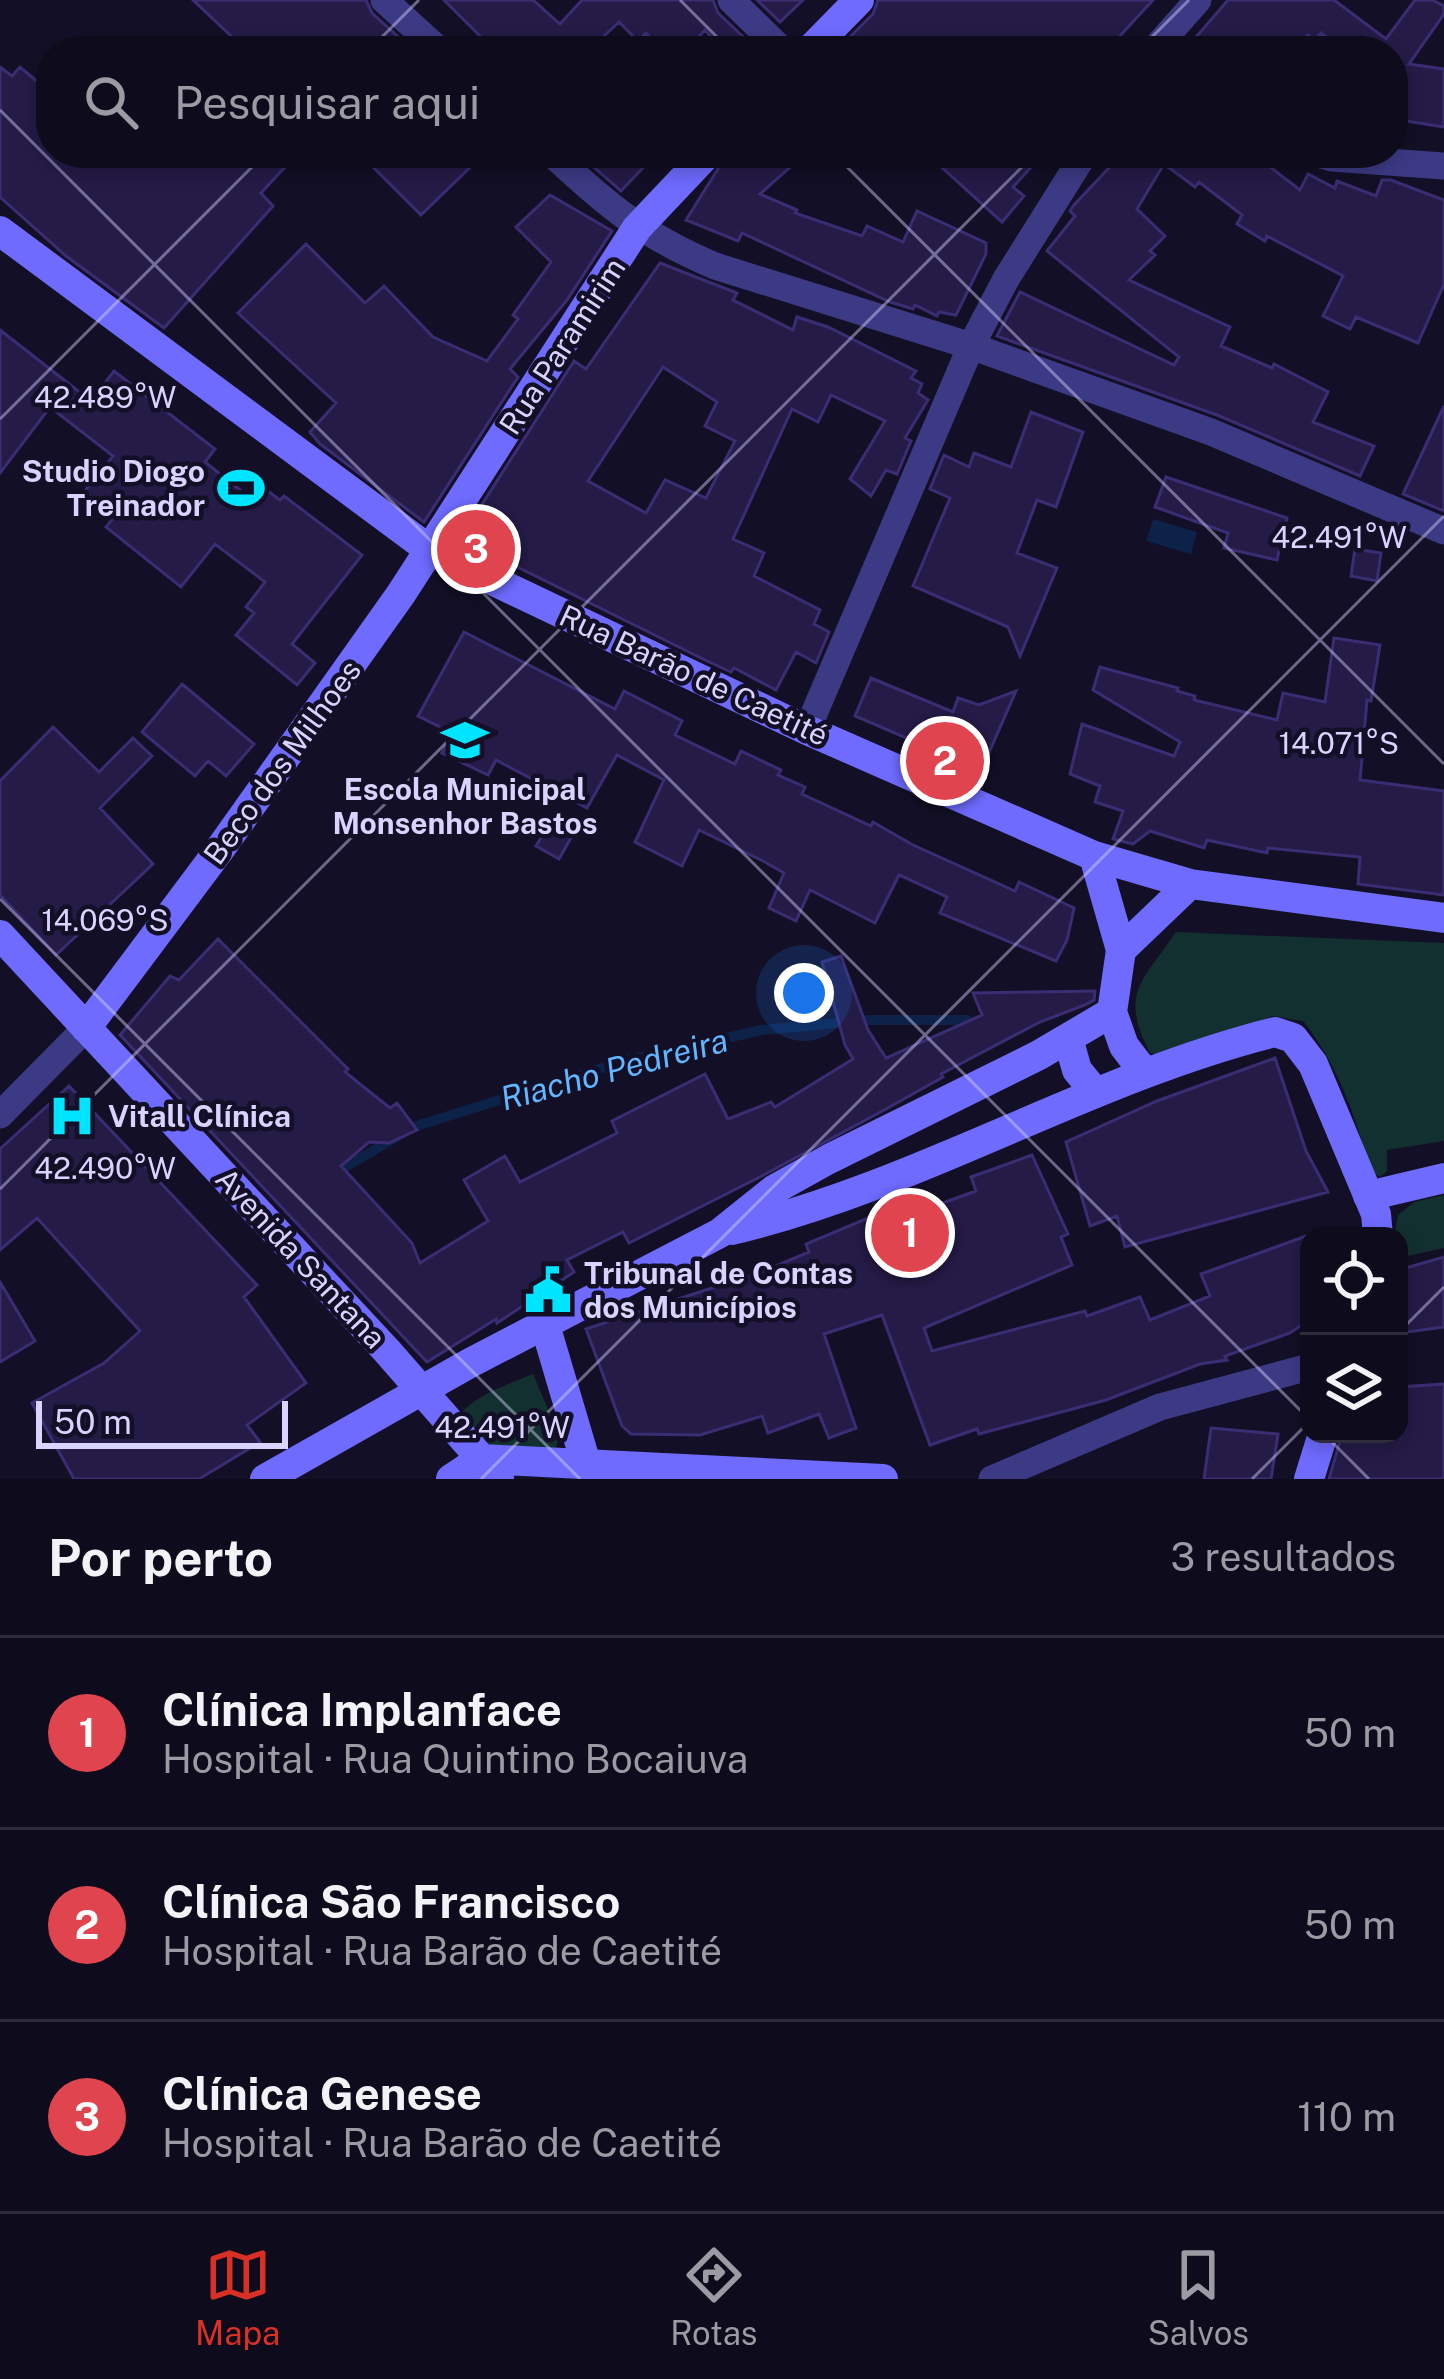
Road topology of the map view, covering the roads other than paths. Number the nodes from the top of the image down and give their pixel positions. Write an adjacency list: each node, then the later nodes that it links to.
1 (384, 0): 5 (street)
2 (731, 0): 6 (street)
3 (859, 0): 7 (main road)
4 (1198, 0): 8 (street)
5 (424, 36)
6 (768, 36)
7 (823, 36)
8 (1166, 36)
9 (1408, 163): 10 (street)
10 (1444, 166)
11 (567, 168): 14 (street)
12 (695, 168): 14 (main road, Rua Paramirim)
13 (1076, 168): 16 (street)
14 (637, 228): 16 (street); 18 (main road, Rua Paramirim)
15 (0, 231): 18 (main road, Rua Barão de Caetité)
16 (971, 346): 17 (street); 19 (street)
17 (1444, 531)
18 (430, 551): 19 (main road, Rua Barão de Caetité); 26 (main road, Beco dos Milhoes)
19 (807, 730): 20 (main road, Rua Barão de Caetité)
20 (1094, 856): 21 (main road, Rua Barão de Caetité); 24 (main road)
21 (1190, 884): 22 (main road, Rua Barão de Caetité); 24 (main road)
22 (1444, 918)
23 (0, 935): 26 (main road, Avenida Santana)
24 (1121, 950): 25 (main road)
25 (1112, 1012): 27 (main road); 28 (main road)
26 (86, 1028): 30 (street); 37 (main road, Avenida Santana)
27 (1068, 1038): 29 (main road); 34 (main road)
28 (1144, 1072): 29 (main road); 32 (main road)
29 (1094, 1092): 34 (main road)
30 (0, 1115)
31 (1444, 1178): 32 (main road)
32 (1368, 1196): 33 (main road)
33 (1377, 1227)
34 (720, 1233): 35 (main road)
35 (544, 1325): 37 (main road); 39 (main road)
36 (1300, 1369): 44 (street)
37 (423, 1390): 40 (main road, Avenida Santana); 41 (main road)
38 (1320, 1443): 45 (main road)
39 (587, 1467): 40 (main road); 43 (main road)
40 (490, 1469): 42 (main road)
41 (265, 1479)
42 (451, 1479)
43 (884, 1479)
44 (992, 1479)
45 (1309, 1479)

